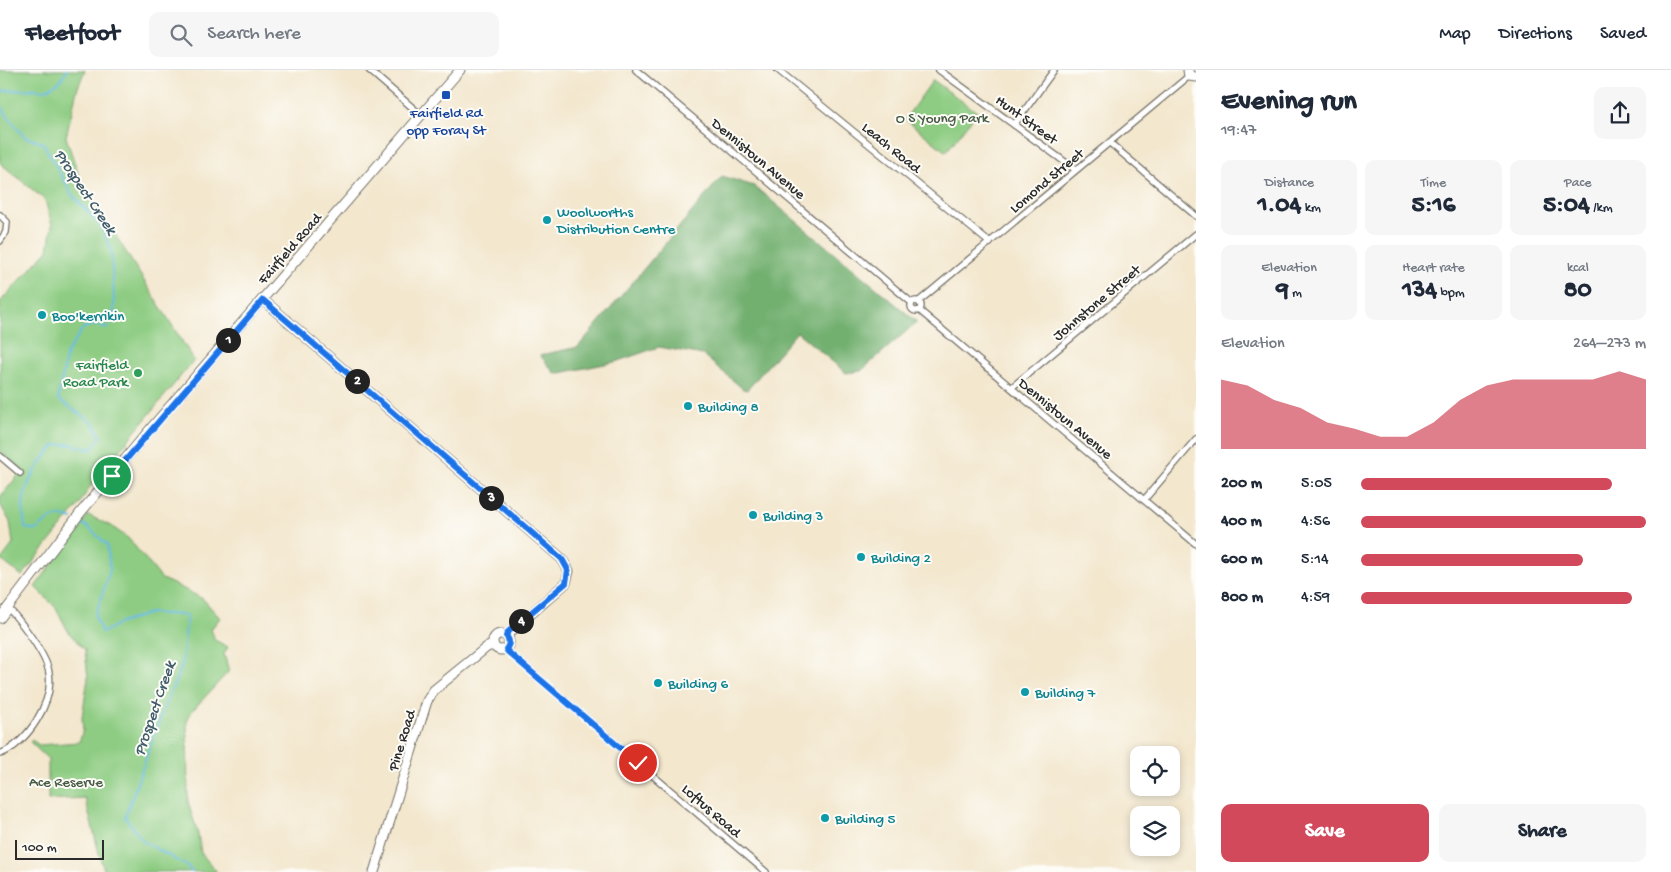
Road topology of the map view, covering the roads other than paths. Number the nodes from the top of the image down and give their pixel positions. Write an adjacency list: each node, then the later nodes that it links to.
1 (369, 70): 8 (street)
2 (460, 70): 8 (street, Fairfield Road)
3 (636, 70): 18 (street, Dennistoun Avenue)
4 (778, 70): 16 (street, Leach Road)
5 (939, 70): 9 (street, Hunt Street)
6 (1054, 70): 9 (street)
7 (1191, 74): 10 (street, Lomond Street)
8 (421, 115): 17 (street, Fairfield Road)
9 (1014, 125): 11 (street, Hunt Street)
10 (1110, 144): 11 (street, Lomond Street); 13 (street)
11 (1076, 170): 16 (street, Lomond Street)
12 (0, 215): 15 (street)
13 (1196, 216)
14 (1196, 234): 19 (street, Johnstone Street)
15 (0, 241)
16 (990, 243): 18 (street, Lomond Street)
17 (263, 300): 25 (street, Fairfield Road); 27 (street)
18 (915, 302): 19 (street, Dennistoun Avenue)
19 (1011, 388): 23 (street, Dennistoun Avenue)
20 (1196, 439): 23 (street)
21 (0, 456): 22 (street)
22 (20, 473)
23 (1144, 500): 24 (street, Dennistoun Avenue)
24 (1196, 544)
25 (8, 608): 26 (street, Fairfield Road); 30 (street)
26 (0, 618)
27 (506, 636): 28 (street); 29 (street)
28 (494, 645): 29 (street); 31 (street, Pine Road)
29 (506, 649): 32 (street, Loftus Road)
30 (0, 754)
31 (374, 872)
32 (766, 872)

